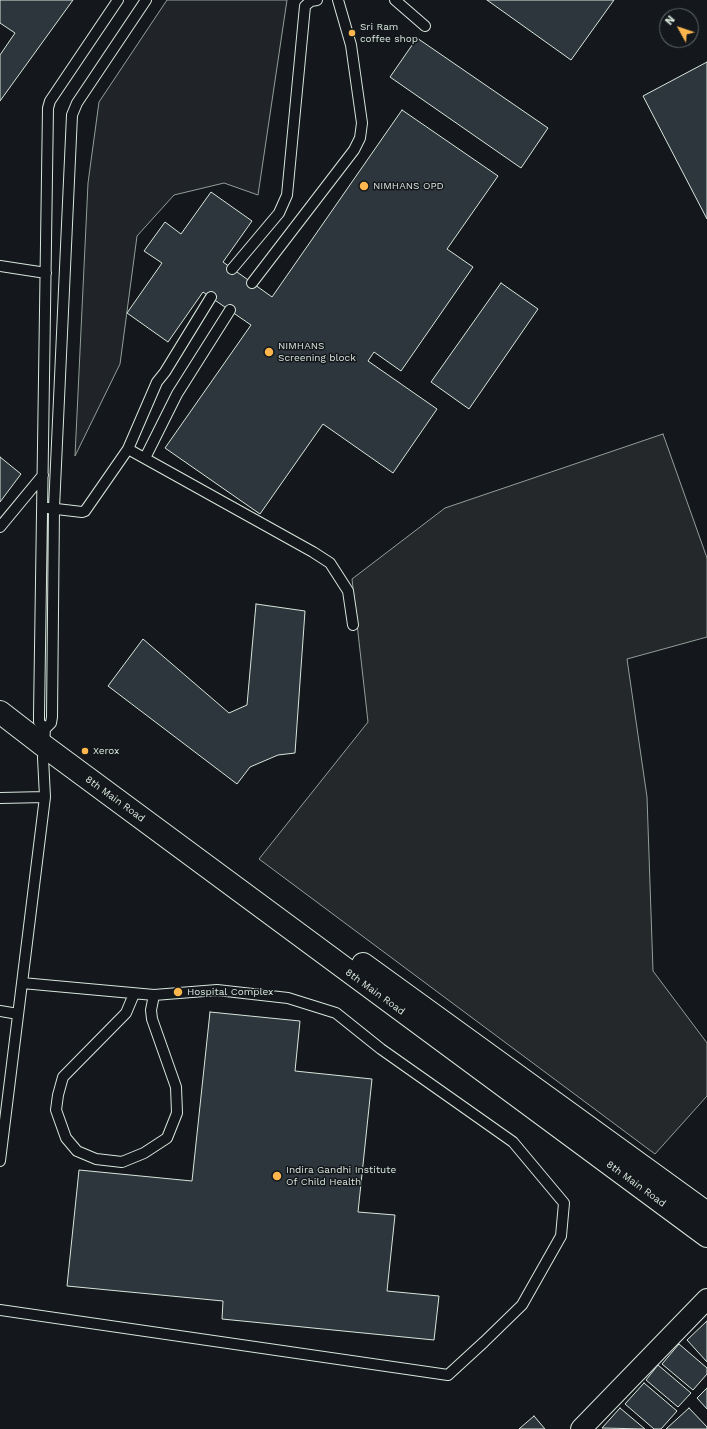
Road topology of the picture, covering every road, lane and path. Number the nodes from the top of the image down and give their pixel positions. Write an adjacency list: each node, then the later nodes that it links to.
1 (118, 0): 9 (lane)
2 (146, 0): 17 (lane)
3 (317, 0): 8 (lane)
4 (338, 0): 10 (lane)
5 (395, 0): 6 (lane)
6 (425, 26)
7 (0, 266): 9 (lane)
8 (232, 269)
9 (46, 273): 15 (lane)
10 (252, 283)
11 (211, 297): 13 (lane)
12 (230, 310): 14 (lane)
13 (128, 449): 14 (lane); 17 (lane)
14 (145, 458): 19 (lane)
15 (43, 475): 16 (lane); 18 (lane)
16 (42, 508): 17 (lane); 22 (lane)
17 (54, 508): 22 (lane)
18 (0, 528)
19 (353, 625)
20 (0, 699): 22 (street)
21 (0, 712): 22 (street)
22 (44, 736): 23 (lane); 31 (street, 8th Main Road); 32 (street, 8th Main Road)
23 (45, 797): 24 (lane); 25 (lane)
24 (0, 798)
25 (22, 983): 26 (lane); 29 (lane)
26 (134, 994): 27 (lane); 27 (lane)
27 (154, 995): 34 (lane)
28 (0, 1011): 29 (lane)
29 (18, 1014): 30 (lane)
30 (0, 1161)
31 (707, 1213)
32 (707, 1236)
33 (707, 1299): 35 (street)
34 (0, 1310)
35 (581, 1429)

